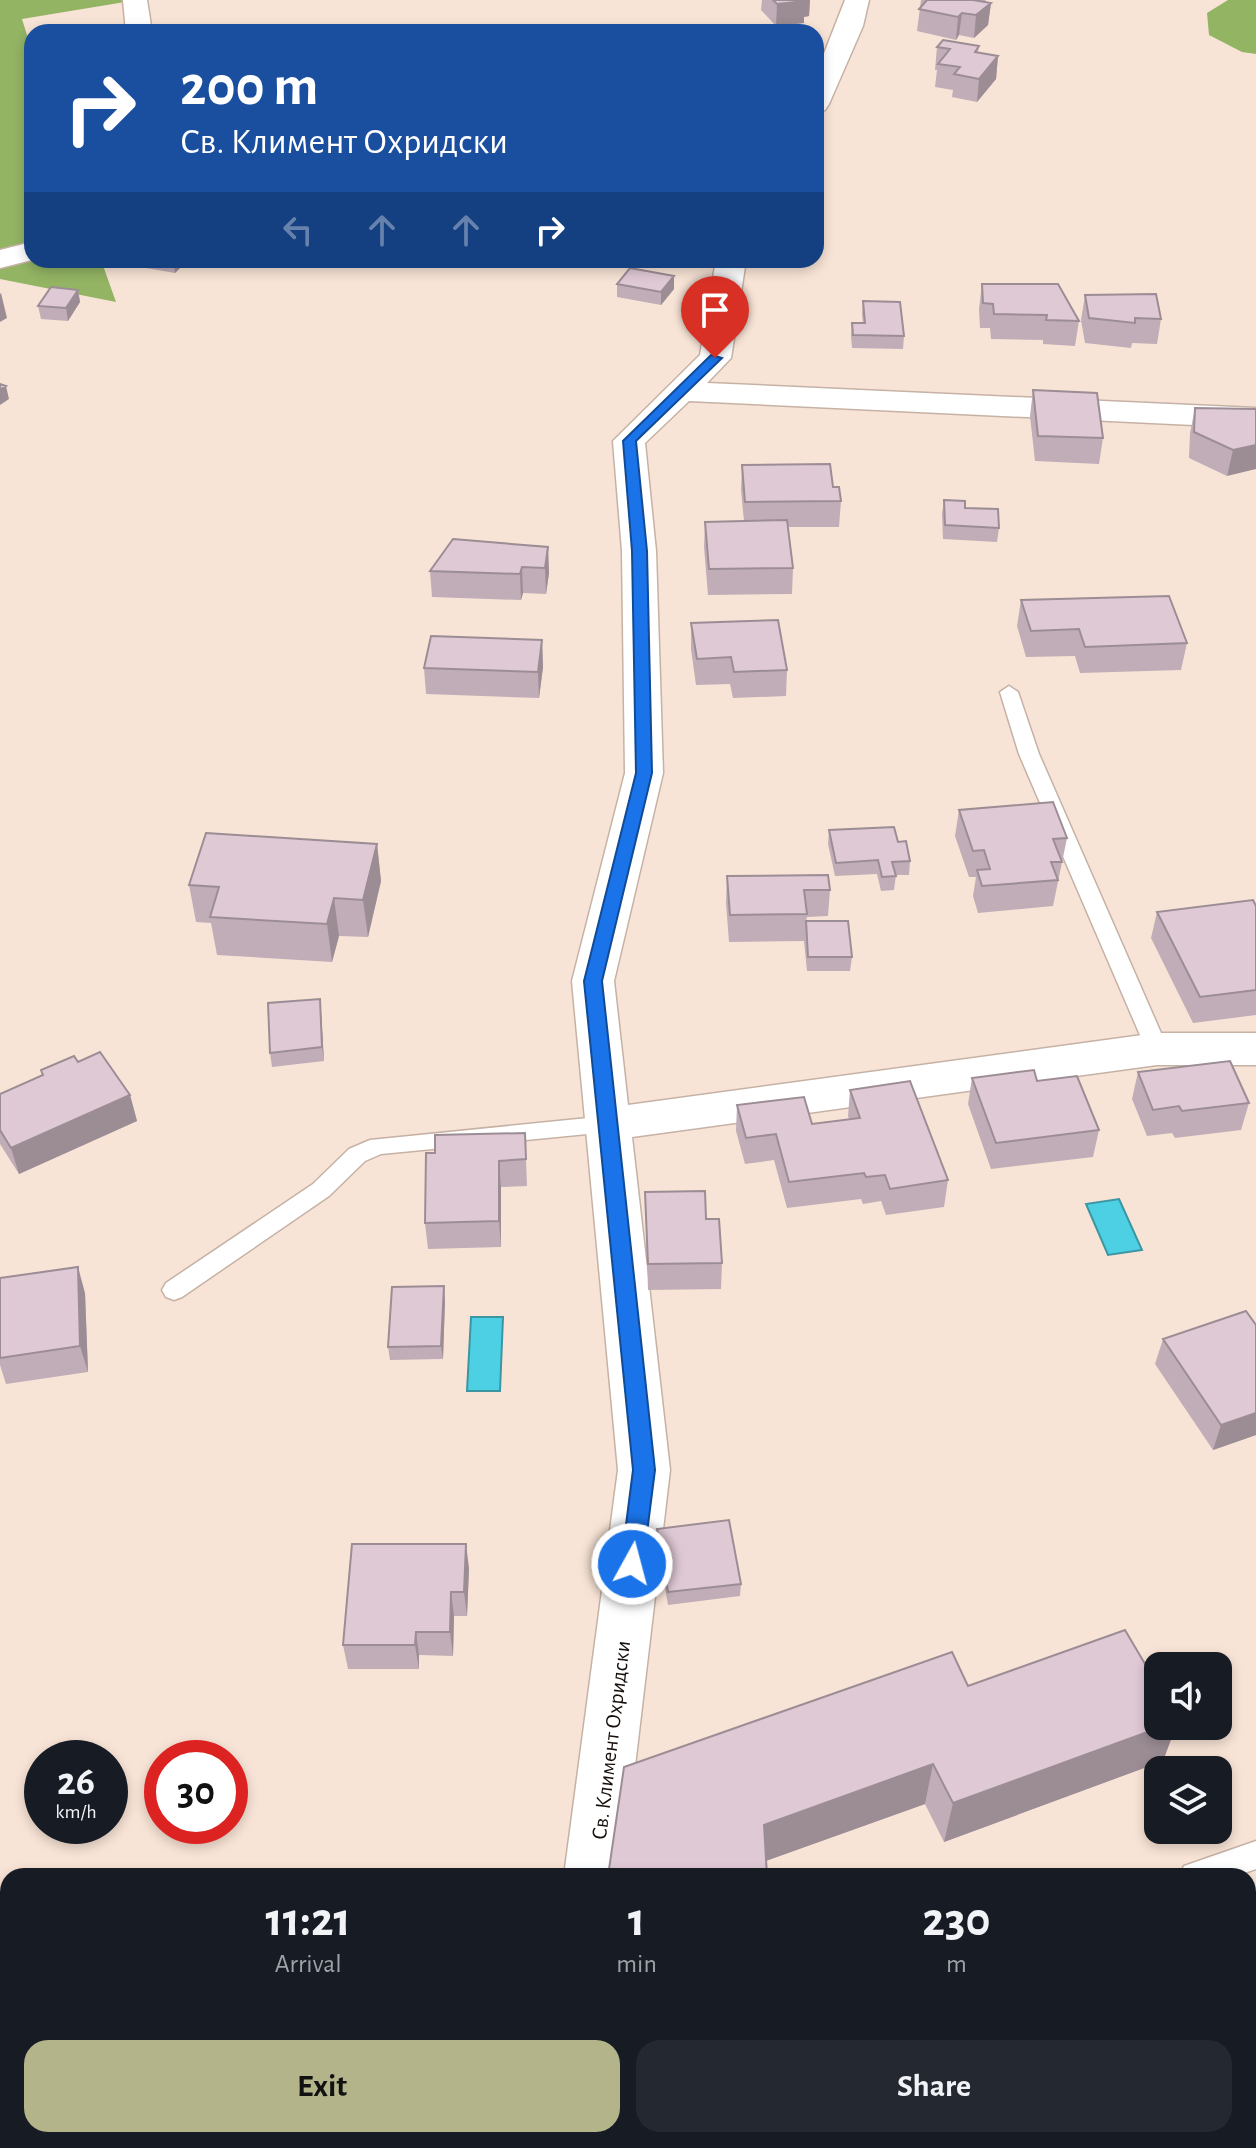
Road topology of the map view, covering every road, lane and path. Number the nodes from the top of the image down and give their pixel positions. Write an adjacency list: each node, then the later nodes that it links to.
1 (135, 0): 3 (street)
2 (857, 0): 4 (street)
3 (138, 24)
4 (824, 86)
5 (24, 253): 6 (street)
6 (0, 259)
7 (730, 268): 8 (street, Св. Климент Охридски)
8 (681, 391): 9 (street); 13 (street, Св. Климент Охридски)
9 (1256, 418)
10 (1009, 692): 11 (lane)
11 (1157, 1049): 12 (street); 13 (street)
12 (1256, 1049)
13 (608, 1124): 14 (lane); 16 (street, Св. Климент Охридски)
14 (174, 1290)
15 (1256, 1855): 17 (lane)
16 (594, 1868)
17 (1218, 1868)

